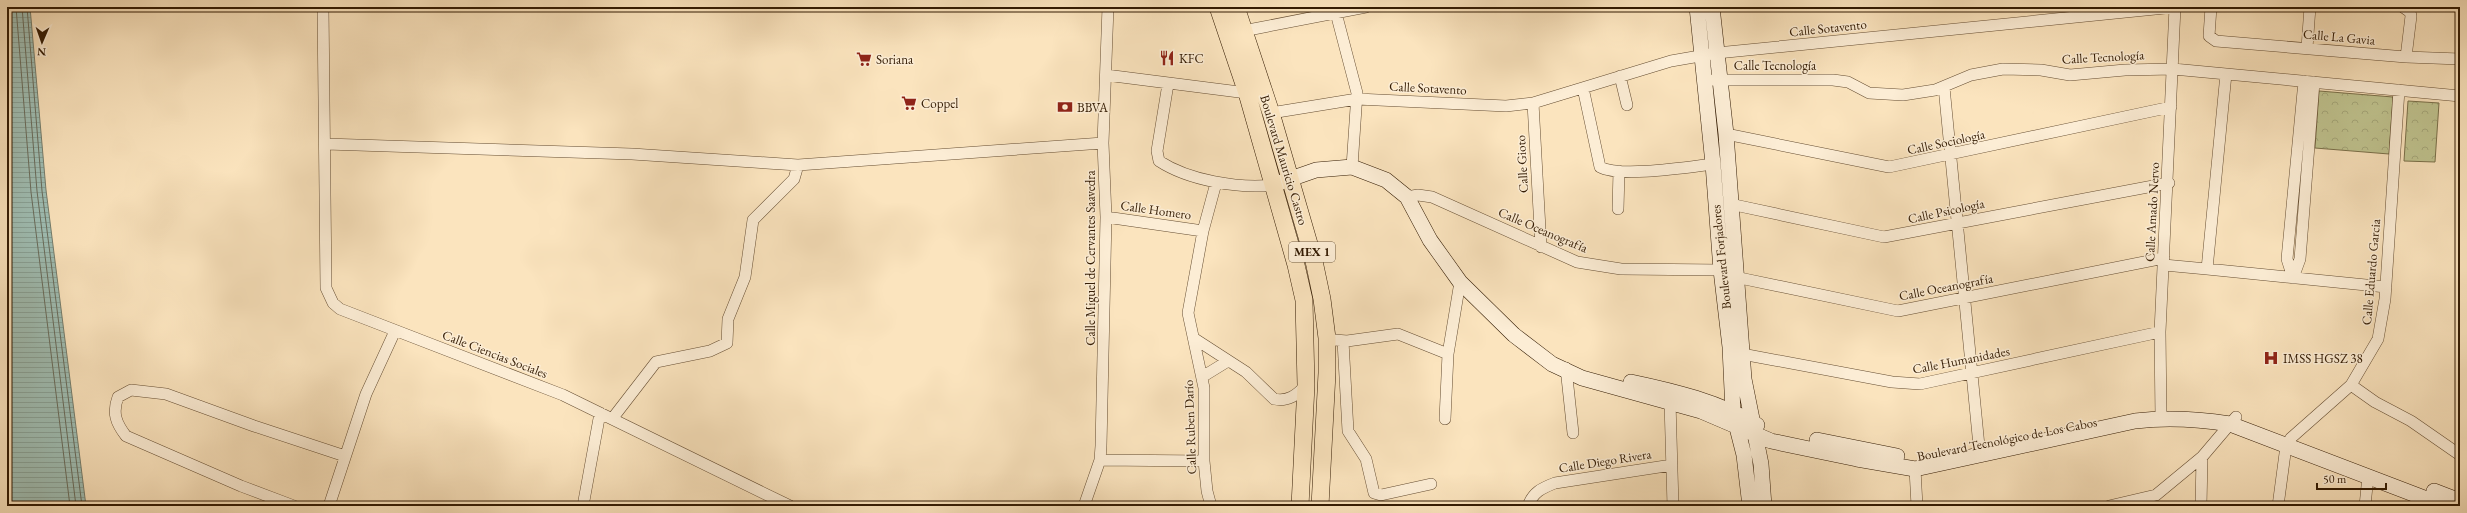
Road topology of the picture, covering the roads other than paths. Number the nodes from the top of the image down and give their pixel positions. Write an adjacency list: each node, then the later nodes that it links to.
1 (323, 7): 39 (street, Calle Ciencias Sociales)
2 (1108, 7): 21 (street, Calle Miguel de Cervantes Saavedra)
3 (1218, 7): 30 (main road, Boulevard Mauricio Castro / MEX 1)
4 (1236, 7): 13 (main road, Boulevard Mauricio Castro / MEX 1)
5 (1366, 7): 12 (street)
6 (1697, 7): 16 (street, Boulevard Forjadores)
7 (1712, 7): 15 (street, Boulevard Forjadores)
8 (2175, 7): 15 (street, Calle Sotavento); 19 (street, Calle Amado Nervo)
9 (2211, 7): 14 (street, Calle La Gavia)
10 (2310, 7): 14 (street)
11 (2404, 7): 17 (street)
12 (1336, 13): 13 (street); 32 (street)
13 (1243, 31): 36 (main road, Boulevard Mauricio Castro / MEX 1)
14 (2306, 48): 17 (street, Calle La Gavia)
15 (1716, 53): 16 (street, Calle Sotavento); 23 (street, Boulevard Forjadores)
16 (1701, 56): 22 (street, Calle Sotavento); 24 (street, Boulevard Forjadores)
17 (2406, 57): 18 (street, Calle La Gavia)
18 (2460, 58)
19 (2173, 69): 20 (street, Calle Tecnología); 27 (street, Calle Tecnología); 35 (street, Calle Amado Nervo)
20 (2226, 74): 25 (street, Calle Tecnología); 57 (street)
21 (1106, 75): 26 (street); 38 (street, Calle Miguel de Cervantes Saavedra)
22 (1620, 76): 28 (street, Calle Sotavento); 34 (street)
23 (1720, 79): 24 (street, Calle Tecnología); 27 (street, Calle Tecnología); 37 (street, Boulevard Forjadores)
24 (1705, 80): 41 (street, Boulevard Forjadores)
25 (2309, 82): 29 (street, Calle Tecnología); 60 (street)
26 (1168, 84): 30 (street); 46 (street)
27 (1944, 87): 40 (street)
28 (1583, 88): 33 (street, Calle Sotavento); 44 (street)
29 (2399, 90): 31 (street, Calle Tecnología); 62 (street, Calle Eduardo Garcia)
30 (1247, 93): 48 (main road, Boulevard Mauricio Castro / MEX 1)
31 (2460, 96)
32 (1356, 99): 33 (street, Calle Sotavento); 36 (street, Calle Sotavento); 43 (street)
33 (1533, 103): 55 (street, Calle Gioto)
34 (1627, 105)
35 (2171, 107): 40 (street, Calle Sociología); 47 (street, Calle Amado Nervo)
36 (1271, 113): 45 (main road, Boulevard Mauricio Castro / MEX 1)
37 (1726, 134): 40 (street, Calle Sociología); 50 (street, Boulevard Forjadores)
38 (1104, 143): 42 (street); 52 (street, Calle Miguel de Cervantes Saavedra)
39 (326, 144): 42 (street); 64 (street, Calle Ciencias Sociales)
40 (1951, 155): 53 (street)
41 (1713, 164): 44 (street); 58 (street, Boulevard Forjadores)
42 (798, 165): 79 (street)
43 (1352, 167): 45 (street, Boulevard Tecnológico de Los Cabos); 49 (street, Boulevard Tecnológico de Los Cabos)
44 (1619, 172): 51 (street)
45 (1290, 179): 48 (street, Boulevard Tecnológico de Los Cabos); 67 (main road, Boulevard Mauricio Castro / MEX 1)
46 (1216, 183): 48 (street); 54 (street, Calle Ruben Darío)
47 (2169, 183): 53 (street, Calle Psicología); 56 (street, Calle Amado Nervo)
48 (1273, 186): 74 (main road, Boulevard Mauricio Castro / MEX 1)
49 (1407, 197): 55 (street, Calle Oceanografía); 61 (street, Boulevard Tecnológico de Los Cabos)
50 (1730, 204): 53 (street, Calle Psicología); 59 (street, Boulevard Forjadores)
51 (1618, 208)
52 (1106, 217): 54 (street, Calle Homero); 90 (street, Calle Miguel de Cervantes Saavedra)
53 (1957, 223): 63 (street)
54 (1203, 231): 66 (street, Calle Ruben Darío)
55 (1541, 247): 58 (street, Calle Oceanografía)
56 (2164, 262): 57 (street, Calle Oceanografía); 63 (street, Calle Oceanografía); 65 (street, Calle Amado Nervo)
57 (2207, 269): 60 (street, Calle Oceanografía)
58 (1721, 270): 81 (street, Boulevard Forjadores)
59 (1735, 277): 63 (street, Calle Oceanografía); 69 (street, Boulevard Forjadores)
60 (2293, 278): 62 (street, Calle Oceanografía)
61 (1460, 282): 68 (street); 71 (street, Boulevard Tecnológico de Los Cabos)
62 (2386, 286): 75 (street, Calle Eduardo Garcia)
63 (1964, 297): 72 (street)
64 (395, 331): 77 (street, Calle Ciencias Sociales); 88 (street)
65 (2160, 332): 72 (street, Calle Humanidades); 78 (street, Calle Amado Nervo)
66 (1195, 339): 70 (street); 73 (street, Calle Ruben Darío)
67 (1335, 340): 68 (street); 95 (street); 105 (main road, Boulevard Mauricio Castro / MEX 1)
68 (1448, 354): 80 (street)
69 (1742, 354): 72 (street, Calle Humanidades); 83 (street, Boulevard Forjadores)
70 (1228, 360): 73 (street); 74 (street)
71 (1566, 370): 76 (street, Boulevard Tecnológico de Los Cabos); 81 (street, Boulevard Tecnológico de Los Cabos); 84 (street)
72 (1972, 373): 86 (street)
73 (1202, 377): 91 (street, Calle Ruben Darío)
74 (1306, 385): 104 (main road, Boulevard Mauricio Castro / MEX 1)
75 (2351, 385): 85 (street, Calle Eduardo Garcia); 87 (street)
76 (1670, 402): 81 (street, Boulevard Tecnológico de Los Cabos); 92 (street)
77 (600, 413): 79 (street, Calle Ciencias Sociales); 100 (street)
78 (2161, 414): 82 (street, Boulevard Tecnológico de Los Cabos); 86 (street, Boulevard Tecnológico de Los Cabos); 93 (street, Boulevard Tecnológico de Los Cabos)
79 (612, 419): 101 (street, Calle Ciencias Sociales)
80 (1445, 419)
81 (1735, 419): 83 (street, Boulevard Tecnológico de Los Cabos); 108 (street, Boulevard Forjadores)
82 (2233, 421): 85 (street, Boulevard Tecnológico de Los Cabos); 89 (street)
83 (1754, 428): 86 (street, Boulevard Tecnológico de Los Cabos); 93 (street, Boulevard Tecnológico de Los Cabos); 109 (street, Boulevard Forjadores)
84 (1573, 433)
85 (2288, 442): 94 (street, Boulevard Tecnológico de Los Cabos); 97 (street, Boulevard Tecnológico de Los Cabos); 114 (street)
86 (1979, 446)
87 (2460, 455)
88 (345, 456): 98 (street); 99 (street)
89 (2202, 458): 96 (street); 113 (street)
90 (1100, 460): 91 (street); 102 (street, Calle Miguel de Cervantes Saavedra)
91 (1204, 461): 103 (street, Calle Ruben Darío)
92 (1672, 465): 106 (street, Calle Diego Rivera); 107 (street)
93 (1915, 469): 110 (street)
94 (2368, 476): 115 (street); 116 (street, Boulevard Tecnológico de Los Cabos)
95 (1432, 484)
96 (2156, 496): 111 (street); 112 (street)
97 (2460, 501)
98 (294, 506)
99 (329, 506)
100 (583, 506)
101 (790, 506)
102 (1084, 506)
103 (1211, 506)
104 (1300, 506)
105 (1320, 506)
106 (1528, 506)
107 (1673, 506)
108 (1750, 506)
109 (1764, 506)
110 (1918, 506)
111 (2109, 506)
112 (2147, 506)
113 (2200, 506)
114 (2278, 506)
115 (2364, 506)
116 (2445, 506)

